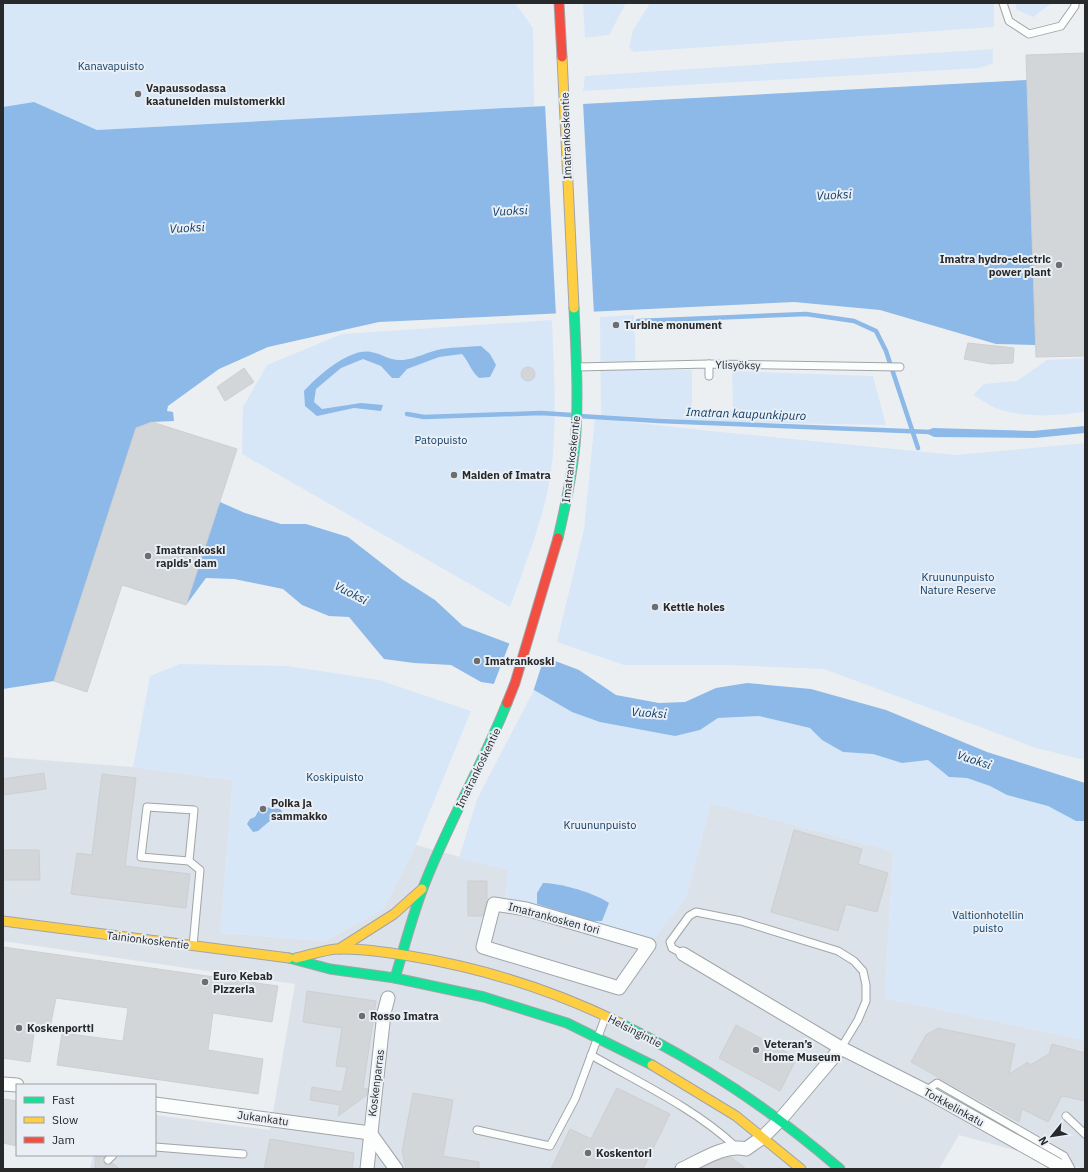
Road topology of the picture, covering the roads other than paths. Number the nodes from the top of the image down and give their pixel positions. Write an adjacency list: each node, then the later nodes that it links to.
1 (559, 3): 5 (main road, Imatrankoskentie)
2 (1003, 3): 3 (lane)
3 (1075, 3)
4 (709, 364): 5 (lane, Ylisyöksy); 6 (lane, Ylisyöksy); 7 (lane)
5 (577, 367): 9 (main road, Imatrankoskentie)
6 (900, 368)
7 (709, 376)
8 (189, 861): 8 (lane); 11 (lane)
9 (423, 888): 12 (main road, Imatrankoskentie); 13 (main road, Imatrankoskentie)
10 (3, 921): 11 (main road, Tainionkoskentie)
11 (193, 946): 15 (main road, Tainionkoskentie)
12 (339, 949): 13 (main road, Tainionkoskentie); 15 (main road, Tainionkoskentie)
13 (402, 954): 16 (main road, Imatrankoskentie); 19 (main road, Helsingintie)
14 (683, 954): 21 (street, Torkkelinkatu); 21 (lane)
15 (293, 959): 16 (main road, Tainionkoskentie)
16 (395, 978): 20 (main road, Helsingintie)
17 (619, 988): 17 (street, Imatrankosken tori)
18 (388, 998): 30 (street, Koskenparras)
19 (606, 1016): 20 (lane); 28 (main road, Helsingintie)
20 (596, 1037): 22 (lane); 32 (main road, Helsingintie)
21 (841, 1048): 25 (street, Torkkelinkatu); 28 (street)
22 (591, 1055): 29 (lane); 34 (lane)
23 (3, 1084): 24 (street)
24 (16, 1085)
25 (926, 1090): 41 (street, Torkkelinkatu); 42 (lane)
26 (156, 1104): 30 (street, Jukankatu)
27 (1066, 1116): 31 (lane)
28 (780, 1120): 32 (street); 40 (main road, Helsingintie)
29 (477, 1130)
30 (370, 1133): 36 (street, Koskenparras); 37 (street)
31 (1085, 1134)
32 (763, 1137): 34 (street); 39 (main road, Helsingintie)
33 (156, 1146): 35 (lane)
34 (735, 1146): 38 (street)
35 (243, 1154)
36 (368, 1169)
37 (396, 1169)
38 (682, 1169)
39 (802, 1169)
40 (840, 1169)
41 (1065, 1169)
42 (1071, 1169)

